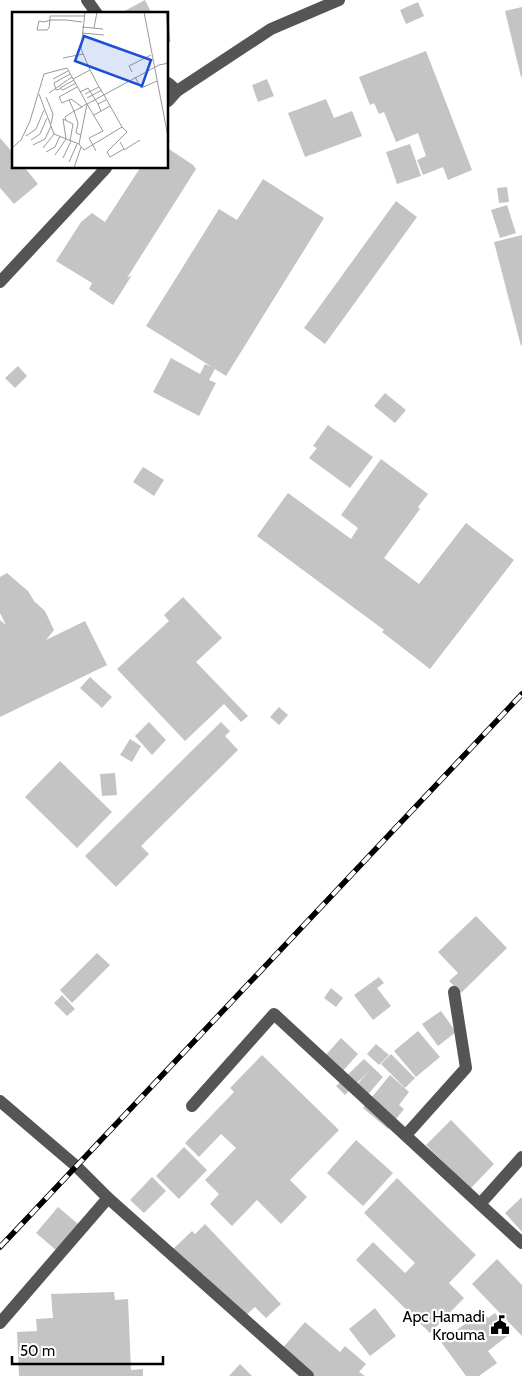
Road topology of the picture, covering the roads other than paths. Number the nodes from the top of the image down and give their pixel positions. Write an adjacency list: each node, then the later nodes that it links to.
1 (87, 0): 3 (street)
2 (339, 0): 4 (street)
3 (96, 12)
4 (172, 87)
5 (105, 169): 6 (street)
6 (0, 282)
7 (454, 992): 10 (street)
8 (0, 1101): 12 (street)
9 (192, 1106): 10 (street)
10 (406, 1136): 13 (street)
11 (522, 1157): 13 (street)
12 (108, 1198): 15 (street); 16 (street)
13 (480, 1204): 14 (street)
14 (522, 1243)
15 (0, 1323)
16 (308, 1376)

